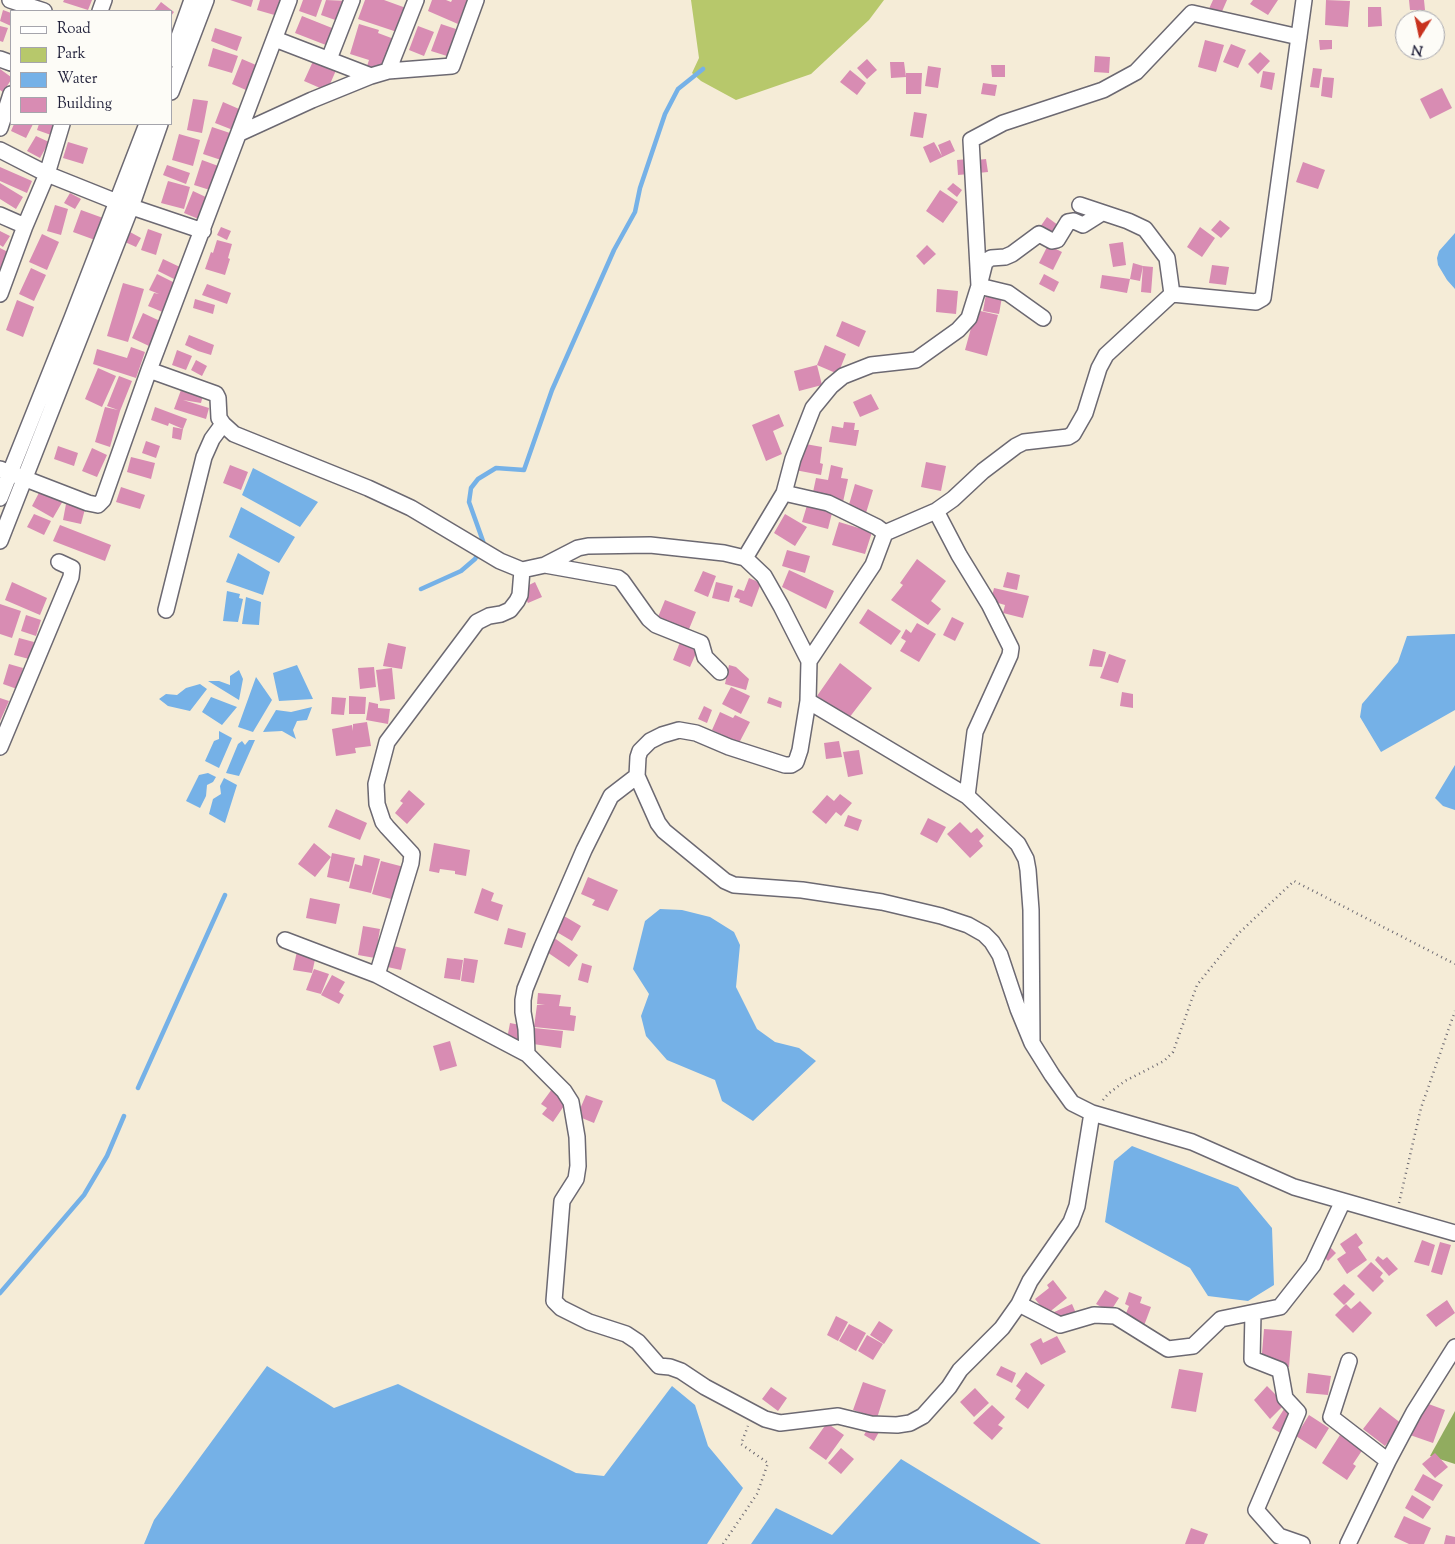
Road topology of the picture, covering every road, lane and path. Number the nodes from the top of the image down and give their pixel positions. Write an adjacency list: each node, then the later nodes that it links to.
1 (10, 0): 9 (street)
2 (192, 0): 12 (street)
3 (206, 0): 16 (street)
4 (289, 0): 11 (street)
5 (352, 0): 13 (street)
6 (416, 0): 14 (street)
7 (476, 0): 14 (street)
8 (1304, 0): 10 (street)
9 (41, 10)
10 (1299, 37): 32 (street); 33 (street)
11 (275, 39): 13 (street); 22 (street)
12 (172, 56)
13 (330, 59): 15 (street)
14 (388, 72): 15 (street)
15 (371, 76): 22 (street)
16 (172, 89)
17 (10, 97): 21 (street)
18 (62, 125): 24 (street)
19 (147, 125): 25 (street)
20 (160, 125): 25 (street)
21 (0, 128)
22 (240, 133): 30 (street)
23 (0, 150): 24 (street)
24 (47, 174): 25 (street); 29 (street)
25 (124, 204): 30 (street); 37 (street)
26 (1080, 205): 27 (street)
27 (1102, 213): 32 (street); 33 (street)
28 (0, 215): 29 (street)
29 (25, 226): 31 (street)
30 (203, 231): 35 (street)
31 (2, 284)
32 (980, 286): 34 (street); 38 (street)
33 (1172, 294): 40 (street)
34 (1043, 318)
35 (149, 370): 36 (street); 37 (street)
36 (223, 424): 46 (street); 47 (street)
37 (12, 472): 39 (street); 42 (street)
38 (784, 493): 41 (street); 43 (street)
39 (0, 498)
40 (936, 511): 41 (street); 53 (street)
41 (884, 533): 48 (street)
42 (0, 540)
43 (745, 558): 45 (street); 48 (street)
44 (59, 562): 51 (street)
45 (545, 565): 46 (street); 49 (street)
46 (522, 570): 56 (street)
47 (166, 610)
48 (809, 661): 50 (street)
49 (720, 672)
50 (808, 701): 52 (street); 53 (street)
51 (0, 747)
52 (637, 776): 58 (street); 59 (street)
53 (968, 796): 58 (street)
54 (285, 940): 56 (street)
55 (1455, 964): 60 (path)
56 (376, 975): 59 (street)
57 (1455, 1011): 62 (path)
58 (1032, 1043): 60 (street)
59 (527, 1054): 68 (street)
60 (1092, 1113): 61 (street); 64 (street)
61 (1343, 1201): 62 (street); 65 (street)
62 (1396, 1216): 63 (street)
63 (1455, 1234)
64 (1019, 1304): 65 (street); 68 (street)
65 (1253, 1313): 71 (street)
66 (1455, 1347): 69 (street)
67 (1349, 1362): 69 (street)
68 (753, 1413): 70 (path)
69 (1388, 1461): 72 (street)
70 (724, 1544)
71 (1302, 1544)
72 (1348, 1544)

